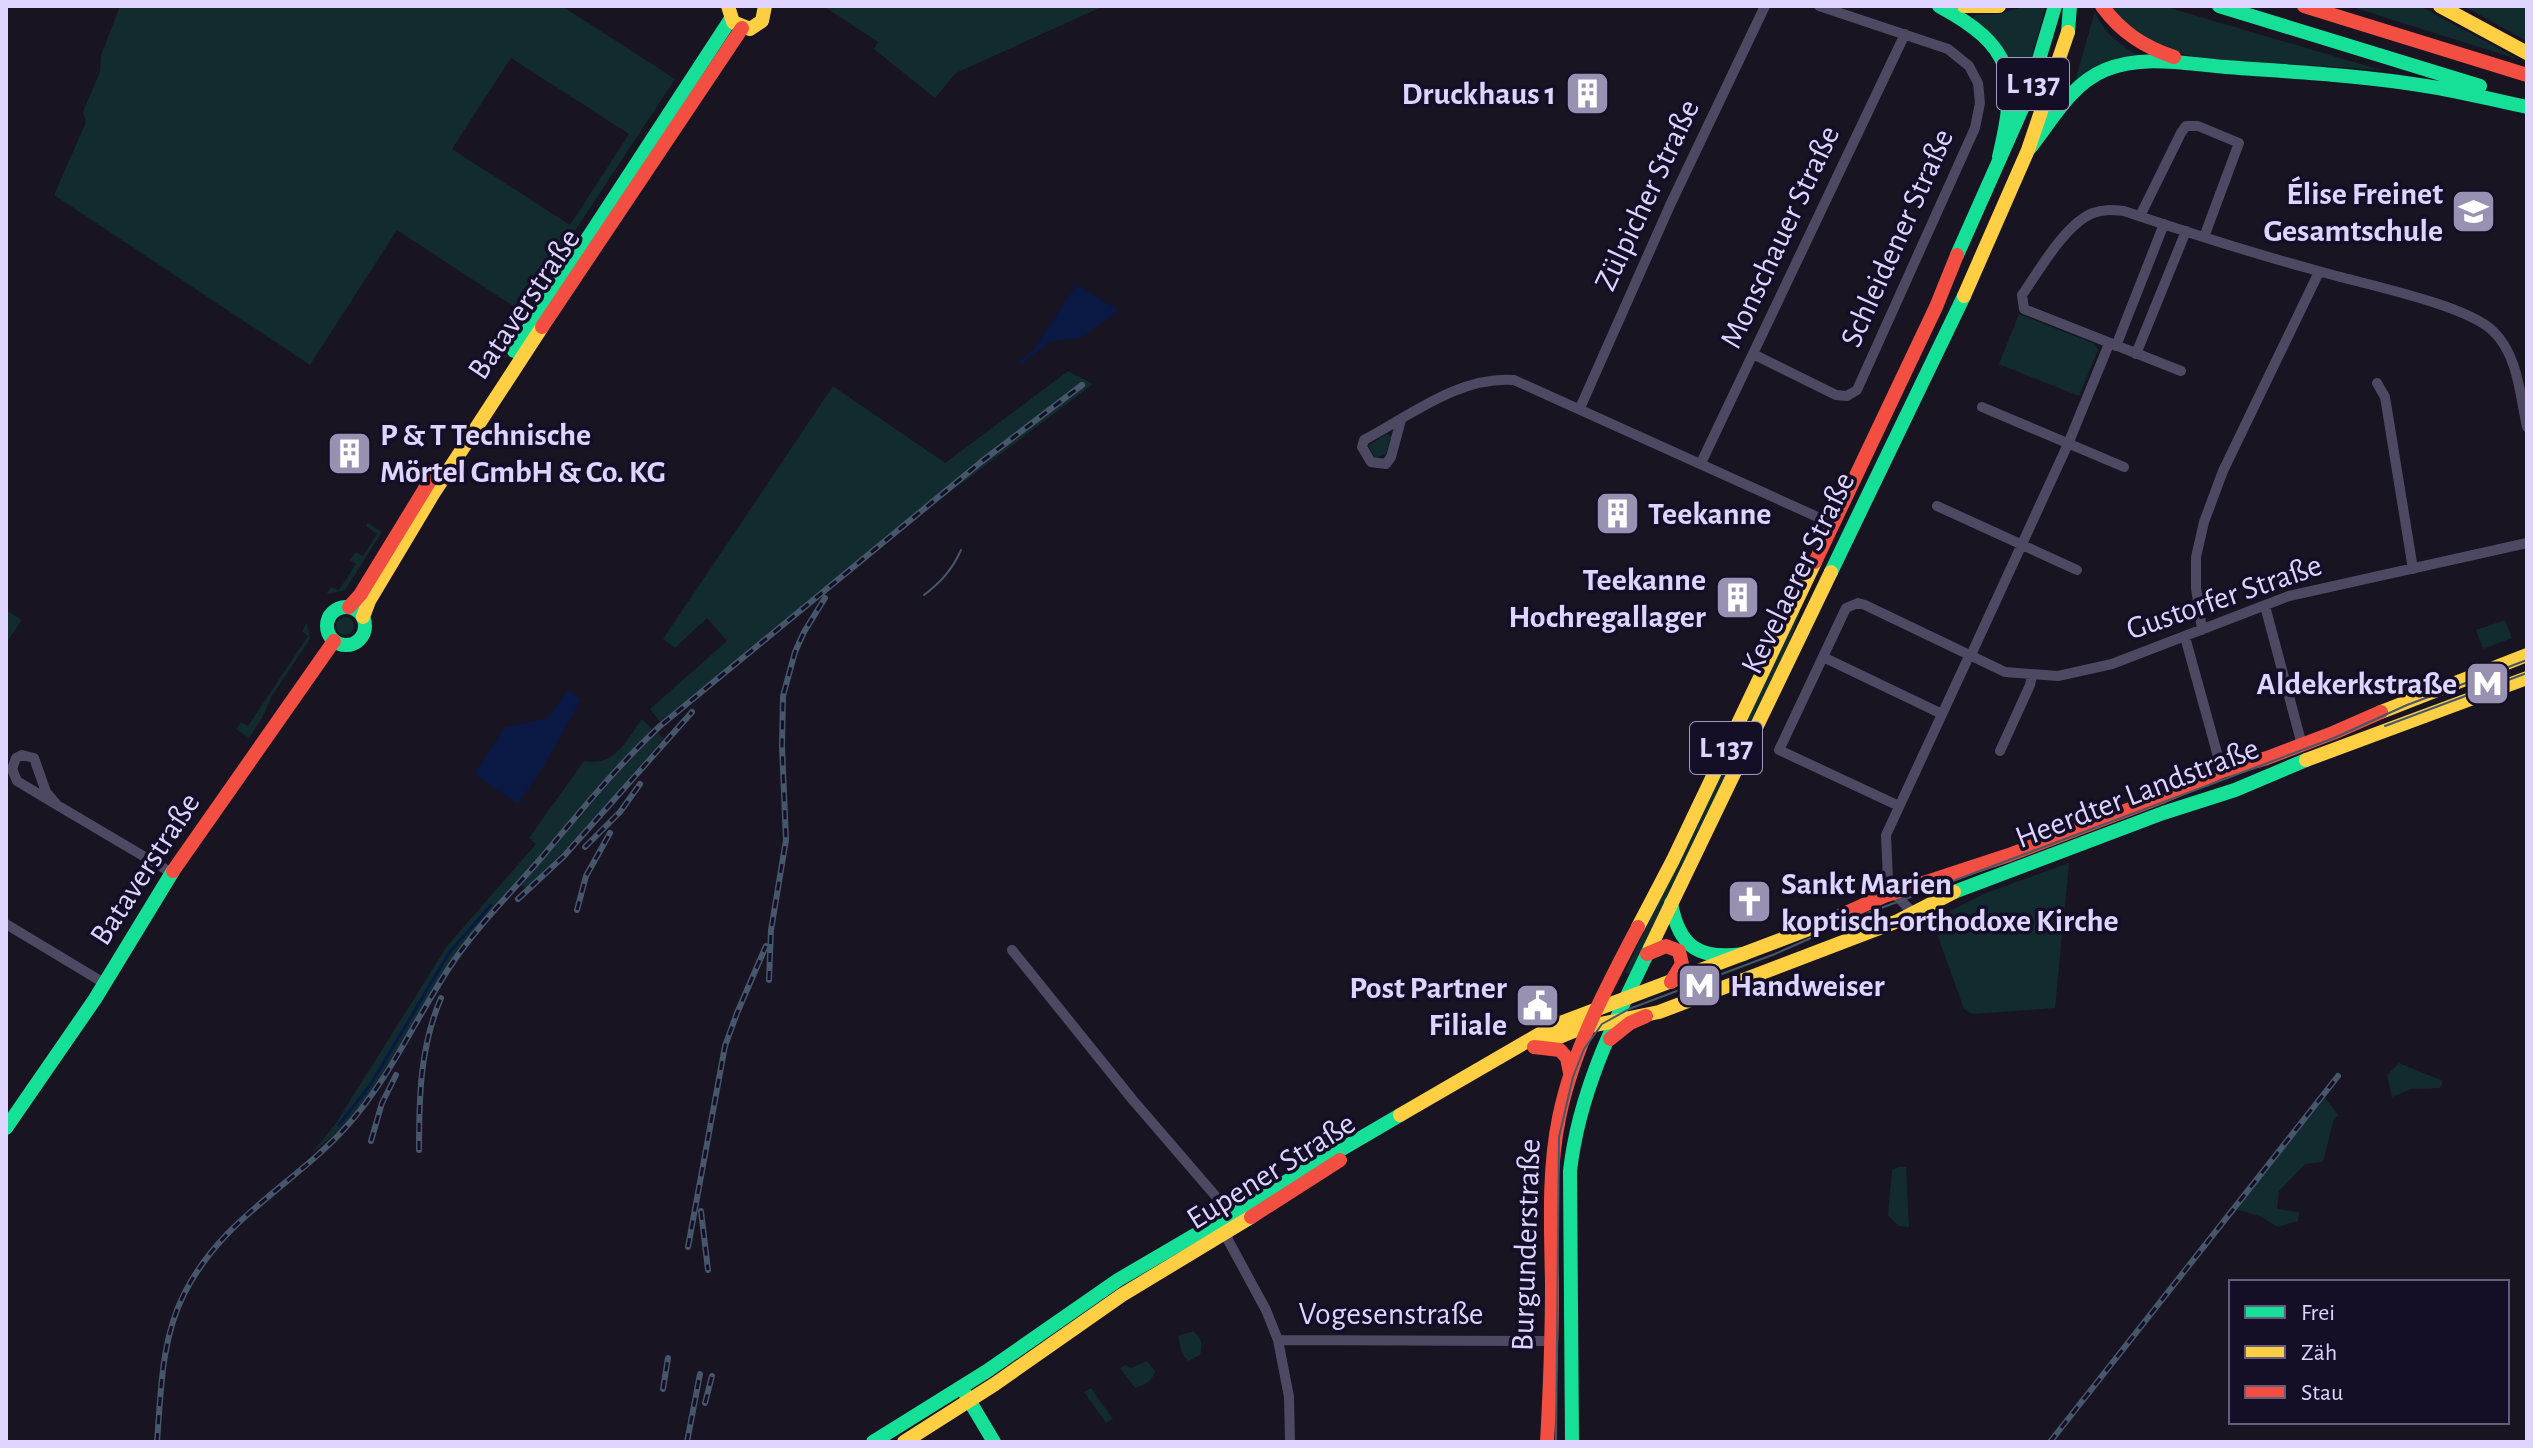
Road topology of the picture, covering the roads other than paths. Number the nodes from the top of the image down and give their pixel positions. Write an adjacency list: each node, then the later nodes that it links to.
1 (765, 6): 14 (main road, Bataverstraße)
2 (1765, 6): 34 (street, Zülpicher Straße)
3 (1819, 6): 16 (street)
4 (1939, 6): 22 (main road)
5 (1964, 6): 6 (main road)
6 (1999, 6)
7 (2055, 6): 22 (main road, L 137)
8 (2070, 6): 15 (main road)
9 (2078, 6): 15 (main road, L 137)
10 (2102, 6): 18 (main road)
11 (2219, 6): 20 (main road)
12 (2304, 6): 19 (main road)
13 (2440, 6): 17 (main road)
14 (734, 18): 47 (main road, Bataverstraße); 48 (main road, Bataverstraße)
15 (2068, 32): 21 (main road, L 137)
16 (1905, 34): 29 (street, Monschauer Straße); 29 (street, Schleidener Straße)
17 (2527, 53)
18 (2204, 65): 20 (main road); 21 (main road)
19 (2527, 75)
20 (2527, 104)
21 (2030, 148): 65 (main road, Kevelaerer Straße / L 137)
22 (1999, 157): 41 (main road, Kevelaerer Straße / L 137)
23 (2140, 216): 24 (street); 26 (street); 28 (street)
24 (2164, 224): 25 (street); 28 (street)
25 (2186, 231): 26 (street); 30 (street)
26 (2204, 237): 27 (street)
27 (2319, 272): 36 (street); 49 (street)
28 (2112, 345): 30 (street); 37 (street)
29 (1753, 354): 38 (street, Monschauer Straße)
30 (2136, 354): 31 (street)
31 (2181, 371)
32 (2377, 383): 44 (street)
33 (1982, 407): 37 (street)
34 (1580, 408): 35 (street); 38 (street)
35 (1401, 420): 35 (street)
36 (2527, 427)
37 (2068, 444): 39 (street); 43 (street)
38 (1701, 463): 41 (street)
39 (2124, 467)
40 (1937, 506): 43 (street)
41 (1833, 524): 74 (main road, Kevelaerer Straße / L 137)
42 (2527, 543): 44 (street, Gustorfer Straße)
43 (2022, 545): 45 (street); 52 (street)
44 (2413, 569): 46 (street, Gustorfer Straße)
45 (2077, 570)
46 (2265, 606): 49 (street, Gustorfer Straße); 58 (street, Heerdter Landstraße)
47 (349, 607): 48 (main road); 51 (main road, Bataverstraße)
48 (363, 617): 51 (main road, Bataverstraße)
49 (2202, 630): 50 (street, Gustorfer Straße)
50 (2185, 637): 55 (street, Gustorfer Straße); 60 (street, Heerdter Landstraße)
51 (334, 641): 63 (main road, Bataverstraße)
52 (1971, 655): 54 (street, Gustorfer Straße); 55 (street, Gustorfer Straße); 57 (street)
53 (2527, 655): 58 (main road, Heerdter Landstraße)
54 (1823, 657): 57 (street); 62 (street, Gustorfer Straße)
55 (2032, 676): 59 (street)
56 (2527, 678): 66 (main road, Heerdter Landstraße)
57 (1942, 714): 62 (street)
58 (2302, 745): 60 (main road, Heerdter Landstraße)
59 (2000, 751)
60 (2222, 771): 64 (main road, Heerdter Landstraße)
61 (57, 805): 61 (street); 63 (street)
62 (1899, 806): 64 (street)
63 (172, 873): 72 (main road, Bataverstraße)
64 (1894, 893): 66 (street); 70 (main road, Heerdter Landstraße)
65 (1671, 903): 69 (main road, Kevelaerer Straße / L 137); 70 (main road)
66 (1913, 913): 75 (main road, Heerdter Landstraße)
67 (6, 924): 72 (street)
68 (1012, 950): 82 (street, Eupener Straße)
69 (1647, 954): 71 (main road); 73 (main road, Kevelaerer Straße / L 137)
70 (1744, 954): 71 (main road, Heerdter Landstraße)
71 (1671, 982): 73 (main road, Heerdter Landstraße)
72 (104, 983): 81 (main road, Bataverstraße)
73 (1626, 998): 74 (main road, Heerdter Landstraße); 76 (main road, Kevelaerer Straße / L 137)
74 (1596, 1008): 77 (main road, Burgunderstraße / L 137); 82 (main road, Eupener Straße)
75 (1646, 1016): 76 (main road, Heerdter Landstraße); 78 (main road)
76 (1615, 1022): 77 (main road, Heerdter Landstraße); 78 (main road, Burgunderstraße / L 137)
77 (1588, 1027): 79 (main road, Eupener Straße); 80 (main road, Burgunderstraße / L 137)
78 (1605, 1043): 93 (main road, Burgunderstraße / L 137)
79 (1534, 1047): 80 (main road); 83 (main road, Eupener Straße)
80 (1570, 1076): 85 (main road, Burgunderstraße / L 137)
81 (6, 1128)
82 (1226, 1215): 83 (street); 86 (main road, Eupener Straße)
83 (1227, 1232): 84 (street); 87 (main road, Eupener Straße)
84 (1278, 1340): 85 (street, Vogesenstraße); 91 (street)
85 (1552, 1341): 92 (main road, Burgunderstraße / L 137)
86 (961, 1388): 87 (main road); 88 (main road, Eupener Straße)
87 (970, 1401): 89 (main road, Eupener Straße); 90 (main road)
88 (873, 1442)
89 (904, 1442)
90 (994, 1442)
91 (1290, 1442)
92 (1547, 1442)
93 (1572, 1442)

